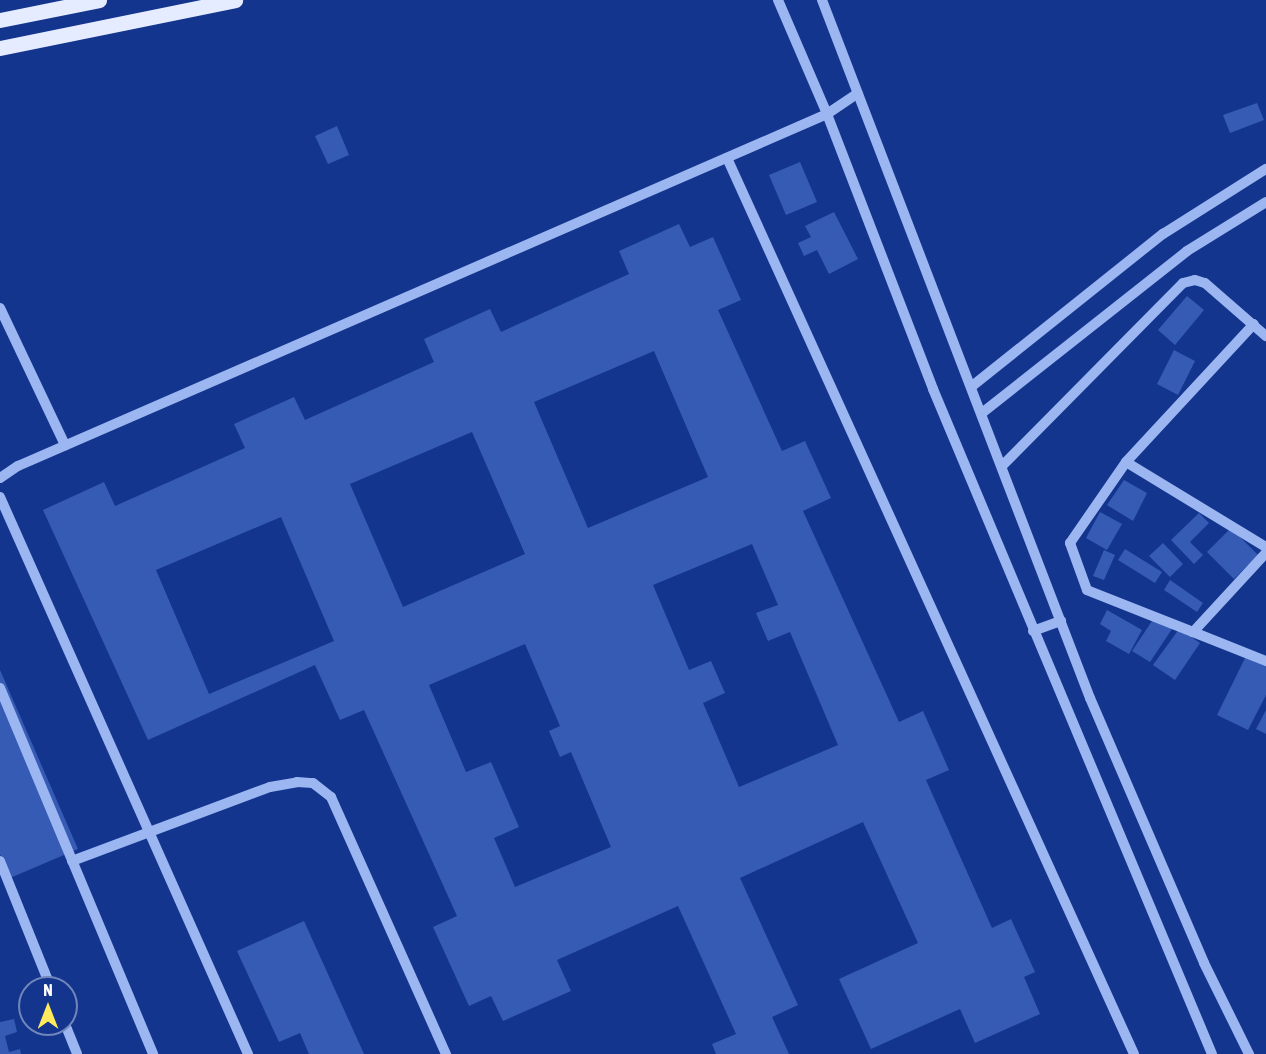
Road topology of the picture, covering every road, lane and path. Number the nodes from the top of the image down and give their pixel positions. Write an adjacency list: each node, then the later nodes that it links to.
1 (99, 0): 5 (main road)
2 (235, 0): 6 (main road)
3 (778, 0): 8 (street)
4 (822, 0): 7 (street)
5 (0, 20)
6 (0, 48)
7 (858, 93): 8 (street); 15 (street)
8 (827, 114): 9 (street); 25 (street)
9 (727, 158): 17 (street); 39 (street)
10 (1266, 169): 15 (street)
11 (1266, 202): 16 (street)
12 (0, 309): 17 (street)
13 (1254, 324): 14 (street); 18 (street); 19 (street)
14 (1266, 336)
15 (971, 387): 16 (street)
16 (982, 413): 19 (street)
17 (65, 445): 20 (street)
18 (1126, 462): 22 (street); 26 (street)
19 (1002, 466): 24 (street)
20 (0, 478)
21 (0, 497): 29 (street)
22 (1266, 547)
23 (1266, 552): 26 (street)
24 (1061, 621): 25 (street); 41 (street)
25 (1033, 631): 40 (street)
26 (1193, 632): 27 (street)
27 (1266, 661)
28 (0, 688): 31 (street)
29 (149, 834): 31 (street); 37 (street); 38 (street)
30 (0, 861): 32 (street)
31 (72, 861): 36 (street)
32 (5, 885): 33 (street)
33 (46, 976)
34 (70, 1036): 35 (street)
35 (77, 1054)
36 (153, 1054)
37 (248, 1054)
38 (446, 1054)
39 (1134, 1054)
40 (1212, 1054)
41 (1249, 1054)

